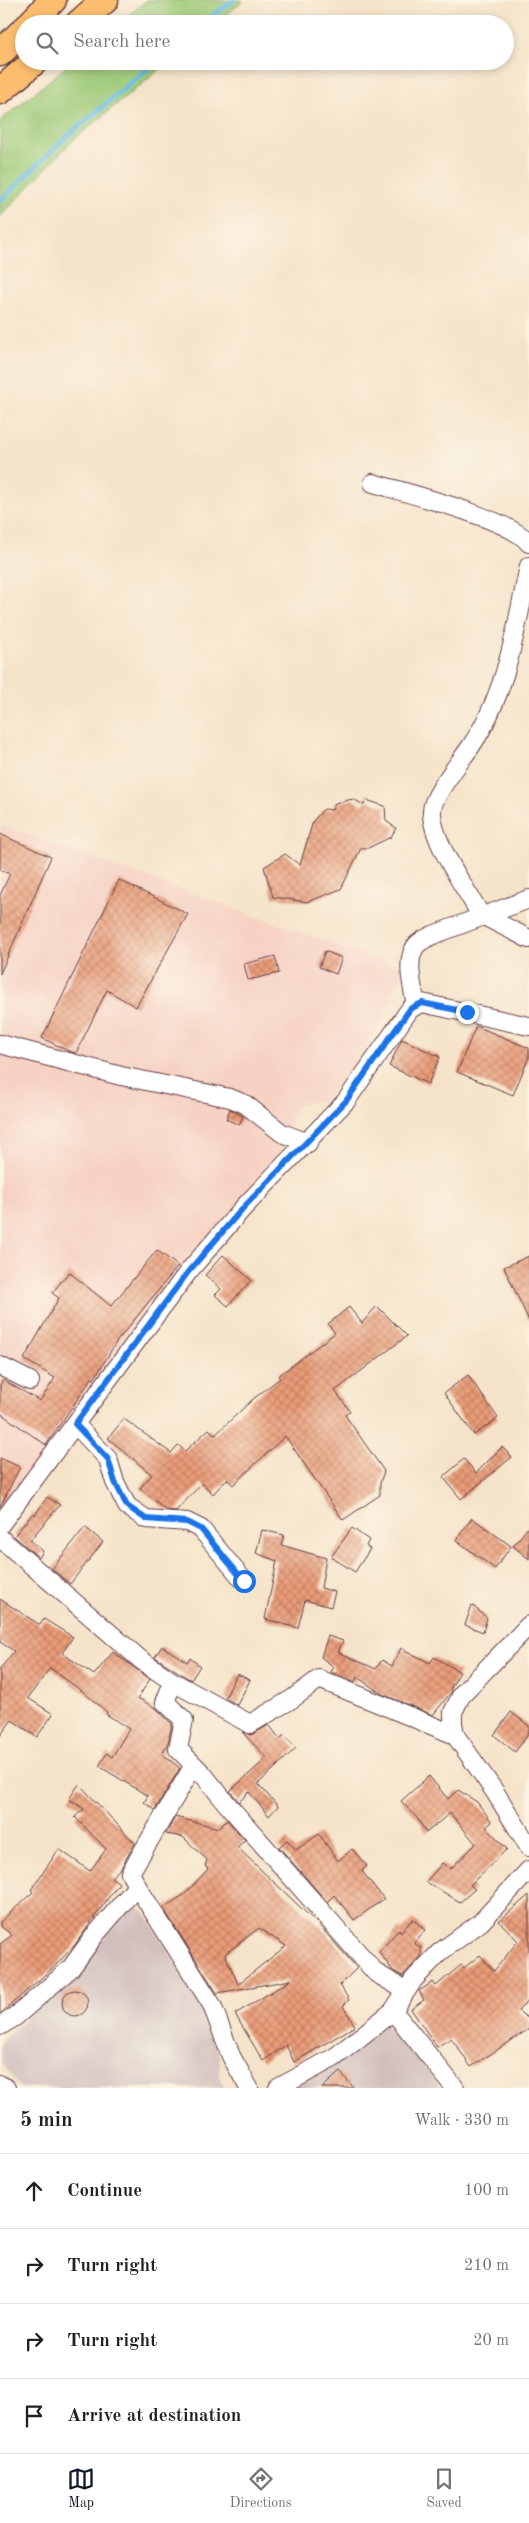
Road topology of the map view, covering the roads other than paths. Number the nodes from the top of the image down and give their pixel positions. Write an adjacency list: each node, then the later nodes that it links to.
1 (53, 0): 3 (highway)
2 (105, 0): 4 (highway)
3 (39, 15)
4 (88, 15)
5 (15, 39): 6 (highway)
6 (0, 53)
7 (24, 70): 8 (highway)
8 (0, 91)
9 (373, 483): 10 (street)
10 (529, 543)
11 (529, 566): 13 (street)
12 (529, 899): 13 (street)
13 (483, 916): 14 (street); 15 (street)
14 (529, 939)
15 (416, 1005): 16 (street); 18 (street)
16 (529, 1026)
17 (0, 1044): 18 (street)
18 (308, 1143): 21 (street)
19 (0, 1366): 20 (street)
20 (30, 1381)
21 (75, 1424): 22 (street); 24 (street)
22 (0, 1525)
23 (0, 1538): 26 (street)
24 (244, 1581)
25 (529, 1625): 27 (street)
26 (173, 1682): 27 (street); 28 (street)
27 (455, 1735): 29 (street)
28 (194, 1765): 31 (street); 32 (street)
29 (529, 1847)
30 (529, 1870): 32 (street)
31 (137, 1886): 34 (street); 37 (street)
32 (405, 1990): 33 (street)
33 (393, 2011): 38 (street); 39 (street)
34 (0, 2026)
35 (0, 2085): 36 (street)
36 (6, 2088)
37 (249, 2088)
38 (278, 2088)
39 (455, 2088)

